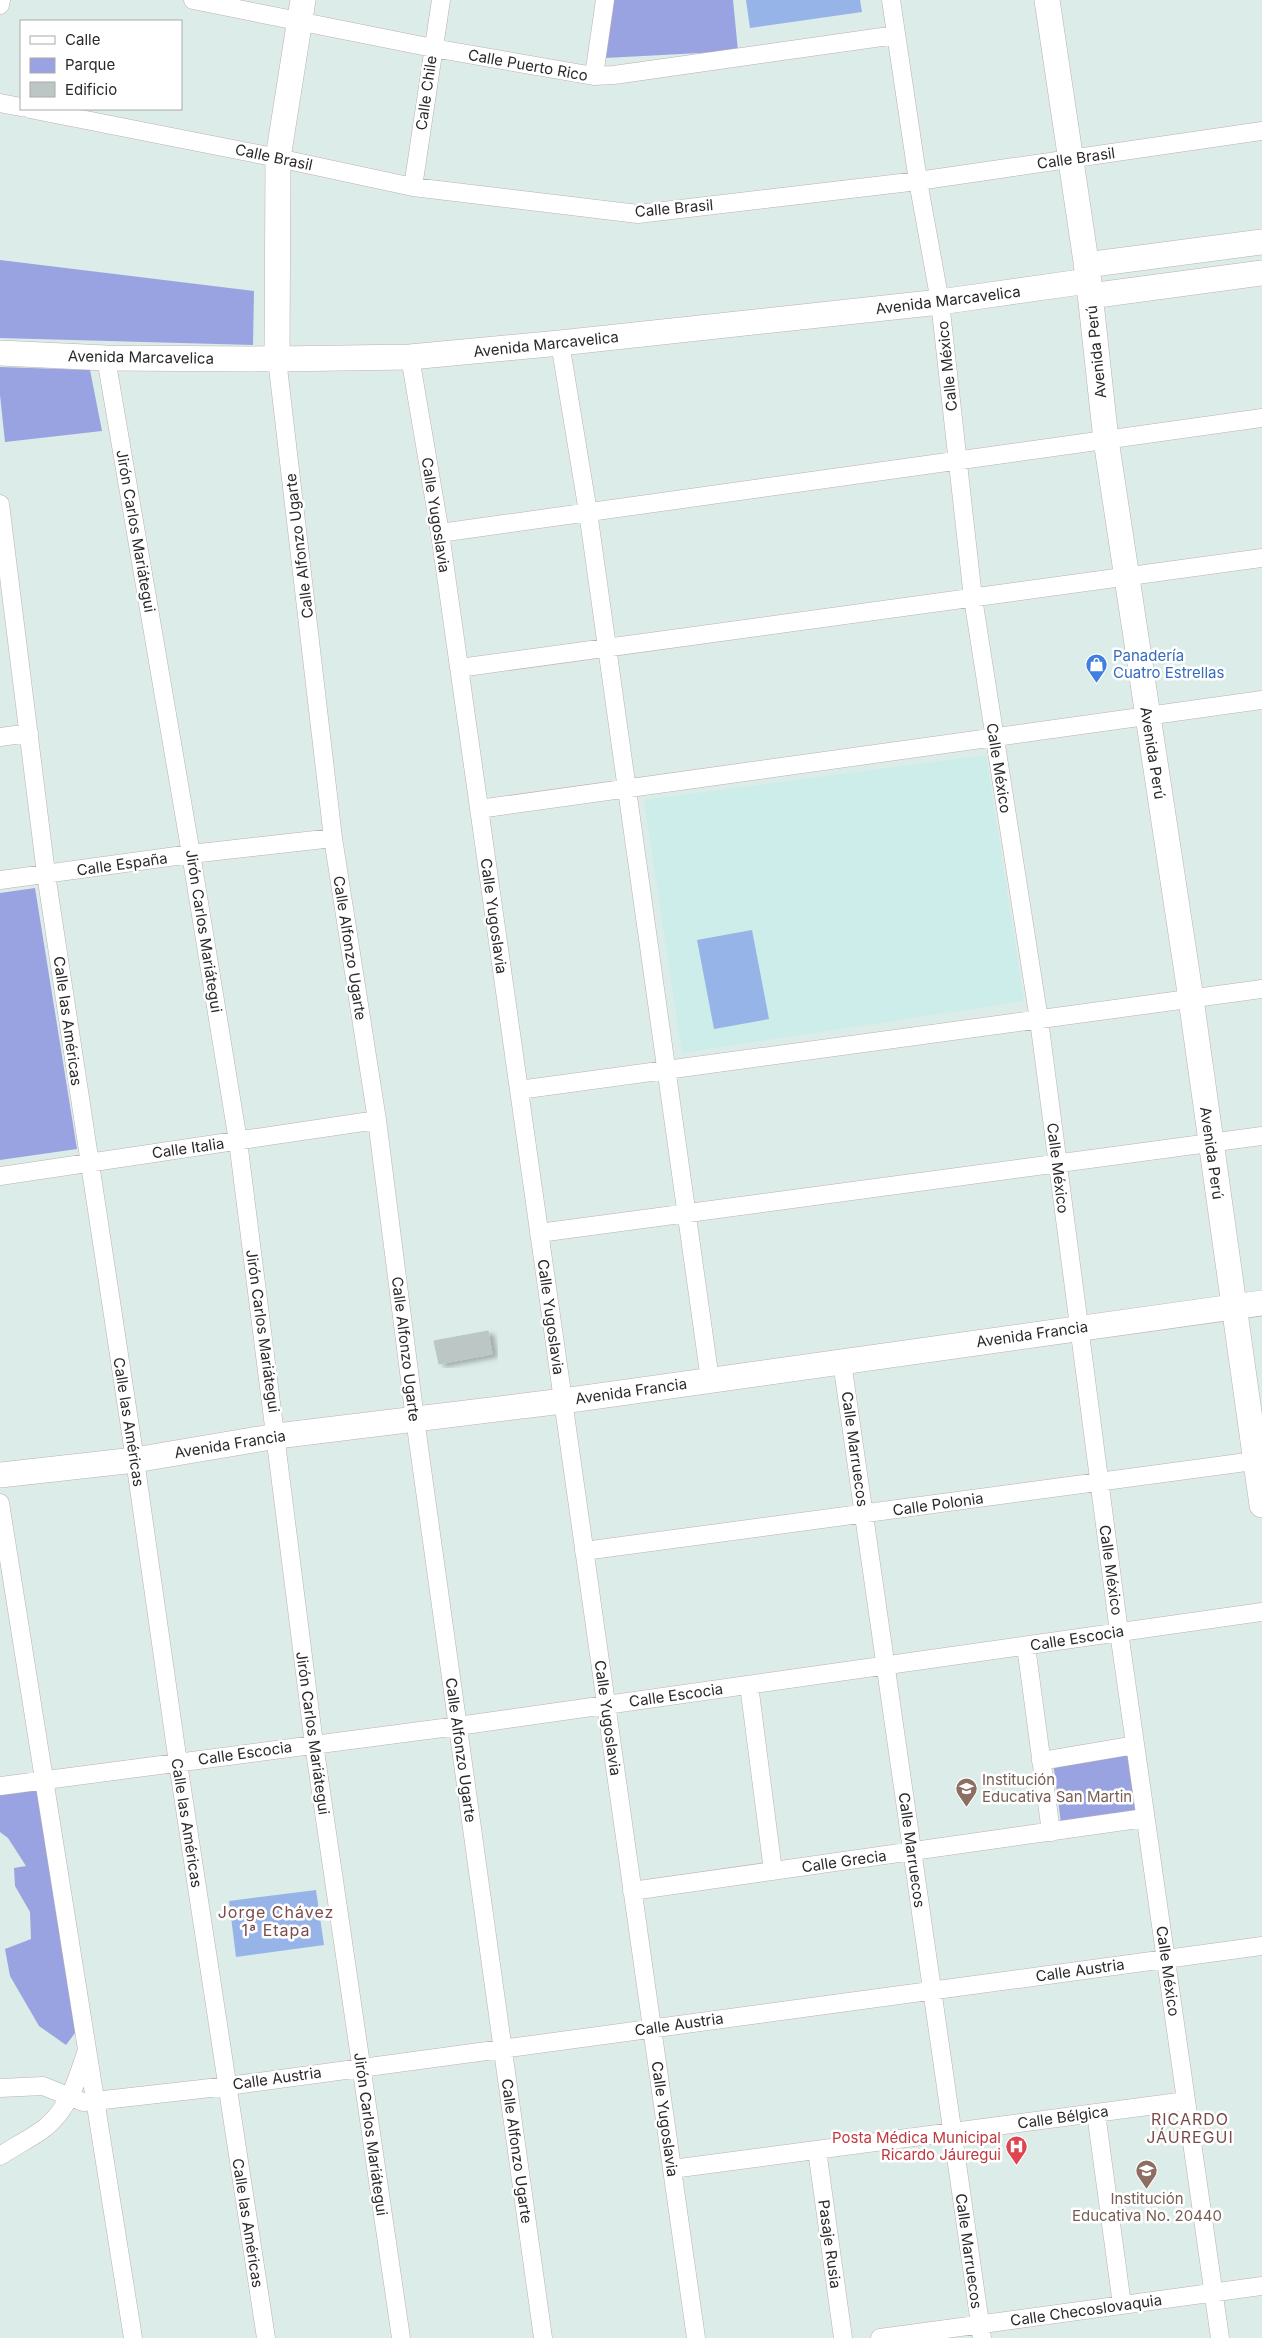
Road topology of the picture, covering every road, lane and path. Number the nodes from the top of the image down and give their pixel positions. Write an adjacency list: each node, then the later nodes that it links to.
1 (1, 0): 7 (street)
2 (193, 0): 8 (street, Calle Puerto Rico)
3 (441, 0): 10 (street, Calle Chile)
4 (605, 0): 11 (street)
5 (891, 0): 9 (street, Calle México)
6 (1047, 0): 17 (street, Avenida Perú)
7 (0, 5)
8 (301, 11): 10 (street, Calle Puerto Rico); 16 (street)
9 (896, 35): 11 (street, Calle Puerto Rico); 18 (street, Calle México)
10 (433, 48): 11 (street, Calle Puerto Rico); 19 (street, Calle Chile)
11 (594, 76)
12 (0, 103): 13 (street)
13 (20, 107)
14 (35, 110): 16 (street, Calle Brasil)
15 (1262, 131): 17 (street, Calle Brasil)
16 (278, 158): 19 (street, Calle Brasil); 28 (street)
17 (1069, 159): 18 (street, Calle Brasil); 22 (street, Avenida Perú)
18 (918, 181): 19 (street, Calle Brasil); 23 (street, Calle México)
19 (413, 187)
20 (1262, 242): 22 (street, Avenida Marcavelica)
21 (1262, 273): 22 (street, Avenida Marcavelica)
22 (1088, 281): 23 (street, Avenida Marcavelica); 30 (street, Avenida Perú)
23 (940, 302): 24 (street, Avenida Marcavelica); 31 (street, Calle México)
24 (560, 343): 26 (street, Avenida Marcavelica); 33 (street)
25 (0, 353): 27 (street, Avenida Marcavelica)
26 (410, 356): 28 (street, Avenida Marcavelica); 34 (street, Calle Yugoslavia)
27 (106, 358): 28 (street, Avenida Marcavelica); 49 (street, Jirón Carlos Mariátegui)
28 (276, 359): 48 (street, Calle Alfonzo Ugarte)
29 (1262, 418): 30 (street)
30 (1106, 440): 31 (street); 36 (street, Avenida Perú)
31 (956, 461): 33 (street); 38 (street, Calle México)
32 (0, 504): 37 (street, Calle las Américas)
33 (588, 512): 34 (street); 39 (street)
34 (440, 533): 40 (street, Calle Yugoslavia)
35 (1262, 558): 36 (street)
36 (1126, 577): 38 (street); 42 (street, Avenida Perú)
37 (5, 584): 43 (street, Calle las Américas)
38 (973, 598): 39 (street); 45 (street, Calle México)
39 (607, 648): 40 (street); 46 (street)
40 (459, 668): 47 (street, Calle Yugoslavia)
41 (1262, 700): 42 (street)
42 (1147, 716): 45 (street); 53 (street, Avenida Perú)
43 (28, 733): 44 (street); 50 (street, Calle las Américas)
44 (0, 737)
45 (994, 738): 46 (street); 54 (street, Calle México)
46 (627, 789): 47 (street); 55 (street)
47 (479, 809): 56 (street, Calle Yugoslavia)
48 (333, 838): 49 (street, Calle España); 57 (street, Calle Alfonzo Ugarte)
49 (192, 854): 50 (street, Calle España); 59 (street, Jirón Carlos Mariátegui)
50 (46, 874): 51 (street, Calle España); 61 (street, Calle las Américas)
51 (0, 880)
52 (1262, 989): 53 (street)
53 (1191, 999): 54 (street); 60 (street, Avenida Perú)
54 (1039, 1020): 55 (street); 62 (street, Calle México)
55 (667, 1070): 56 (street); 64 (street)
56 (519, 1090): 65 (street, Calle Yugoslavia)
57 (377, 1120): 59 (street, Calle Italia); 72 (street, Calle Alfonzo Ugarte)
58 (1262, 1136): 60 (street)
59 (238, 1141): 61 (street, Calle Italia); 73 (street, Jirón Carlos Mariátegui)
60 (1211, 1143): 62 (street); 67 (street, Avenida Perú)
61 (89, 1162): 63 (street, Calle Italia); 74 (street, Calle las Américas)
62 (1058, 1163): 64 (street); 68 (street, Calle México)
63 (0, 1176)
64 (687, 1213): 65 (street); 70 (street)
65 (539, 1233): 71 (street, Calle Yugoslavia)
66 (1262, 1303): 67 (street, Avenida Francia)
67 (1234, 1307): 68 (street, Avenida Francia); 75 (street, Avenida Perú)
68 (1078, 1328): 69 (street, Avenida Francia); 77 (street, Calle México)
69 (842, 1362): 70 (street, Avenida Francia); 80 (street, Calle Marruecos)
70 (710, 1380): 71 (street, Avenida Francia)
71 (563, 1401): 72 (street, Avenida Francia); 81 (street, Calle Yugoslavia)
72 (414, 1419): 73 (street, Avenida Francia); 88 (street, Calle Alfonzo Ugarte)
73 (276, 1436): 74 (street, Avenida Francia); 89 (street, Jirón Carlos Mariátegui)
74 (135, 1460): 76 (street, Avenida Francia); 92 (street, Calle las Américas)
75 (1259, 1460): 77 (street, Calle Polonia); 79 (street, Avenida Perú)
76 (0, 1475)
77 (1099, 1482): 80 (street, Calle Polonia); 83 (street, Calle México)
78 (0, 1504): 93 (street)
79 (1262, 1505)
80 (864, 1514): 81 (street, Calle Polonia); 85 (street, Calle Marruecos)
81 (584, 1551): 87 (street, Calle Yugoslavia)
82 (1262, 1612): 83 (street, Calle Escocia)
83 (1119, 1632): 84 (street, Calle Escocia); 90 (street, Calle México)
84 (1026, 1646): 85 (street, Calle Escocia); 91 (street)
85 (886, 1666): 86 (street, Calle Escocia); 97 (street, Calle Marruecos)
86 (749, 1685): 87 (street, Calle Escocia); 98 (street)
87 (606, 1704): 88 (street, Calle Escocia); 99 (street, Calle Yugoslavia)
88 (458, 1726): 89 (street, Calle Escocia); 104 (street, Calle Alfonzo Ugarte)
89 (314, 1744): 92 (street, Calle Escocia); 106 (street, Jirón Carlos Mariátegui)
90 (1135, 1745): 91 (street); 95 (street, Calle México)
91 (1042, 1761): 96 (street)
92 (178, 1763): 93 (street, Calle Escocia); 107 (street, Calle las Américas)
93 (44, 1780): 94 (street, Calle Escocia); 105 (street)
94 (0, 1786)
95 (1145, 1818): 96 (street, Calle Grecia); 101 (street, Calle México)
96 (1051, 1832): 97 (street, Calle Grecia)
97 (912, 1851): 98 (street, Calle Grecia); 102 (street, Calle Marruecos)
98 (773, 1871): 99 (street, Calle Grecia)
99 (632, 1891): 103 (street, Calle Yugoslavia)
100 (1262, 1946): 101 (street, Calle Austria)
101 (1167, 1959): 102 (street, Calle Austria); 110 (street, Calle México)
102 (932, 1990): 103 (street, Calle Austria); 113 (street, Calle Marruecos)
103 (652, 2027): 104 (street, Calle Austria); 116 (street, Calle Yugoslavia)
104 (503, 2047): 106 (street, Calle Austria); 124 (street, Calle Alfonzo Ugarte)
105 (87, 2048): 109 (street); 111 (street)
106 (361, 2066): 107 (street, Calle Austria); 123 (street, Jirón Carlos Mariátegui)
107 (228, 2086): 111 (street, Calle Austria); 122 (street, Calle las Américas)
108 (0, 2088): 109 (street, Calle Austria)
109 (70, 2096): 111 (street, Calle Austria); 115 (street)
110 (1186, 2101): 112 (street, Calle Bélgica); 118 (street, Calle México)
111 (95, 2102): 121 (street)
112 (1096, 2113): 113 (street, Calle Bélgica); 119 (street)
113 (952, 2132): 114 (street, Calle Bélgica); 120 (street, Calle Marruecos)
114 (817, 2150): 116 (street, Calle Bélgica); 126 (street, Pasaje Rusia)
115 (0, 2156)
116 (672, 2169): 125 (street, Calle Yugoslavia)
117 (1262, 2286): 118 (street, Calle Checoslovaquia)
118 (1214, 2292): 119 (street, Calle Checoslovaquia); 128 (street, Calle México)
119 (1122, 2305): 120 (street, Calle Checoslovaquia)
120 (981, 2331): 127 (street, Calle Checoslovaquia)
121 (133, 2338)
122 (266, 2338)
123 (401, 2338)
124 (544, 2338)
125 (696, 2338)
126 (843, 2338)
127 (880, 2338)
128 (1220, 2338)

